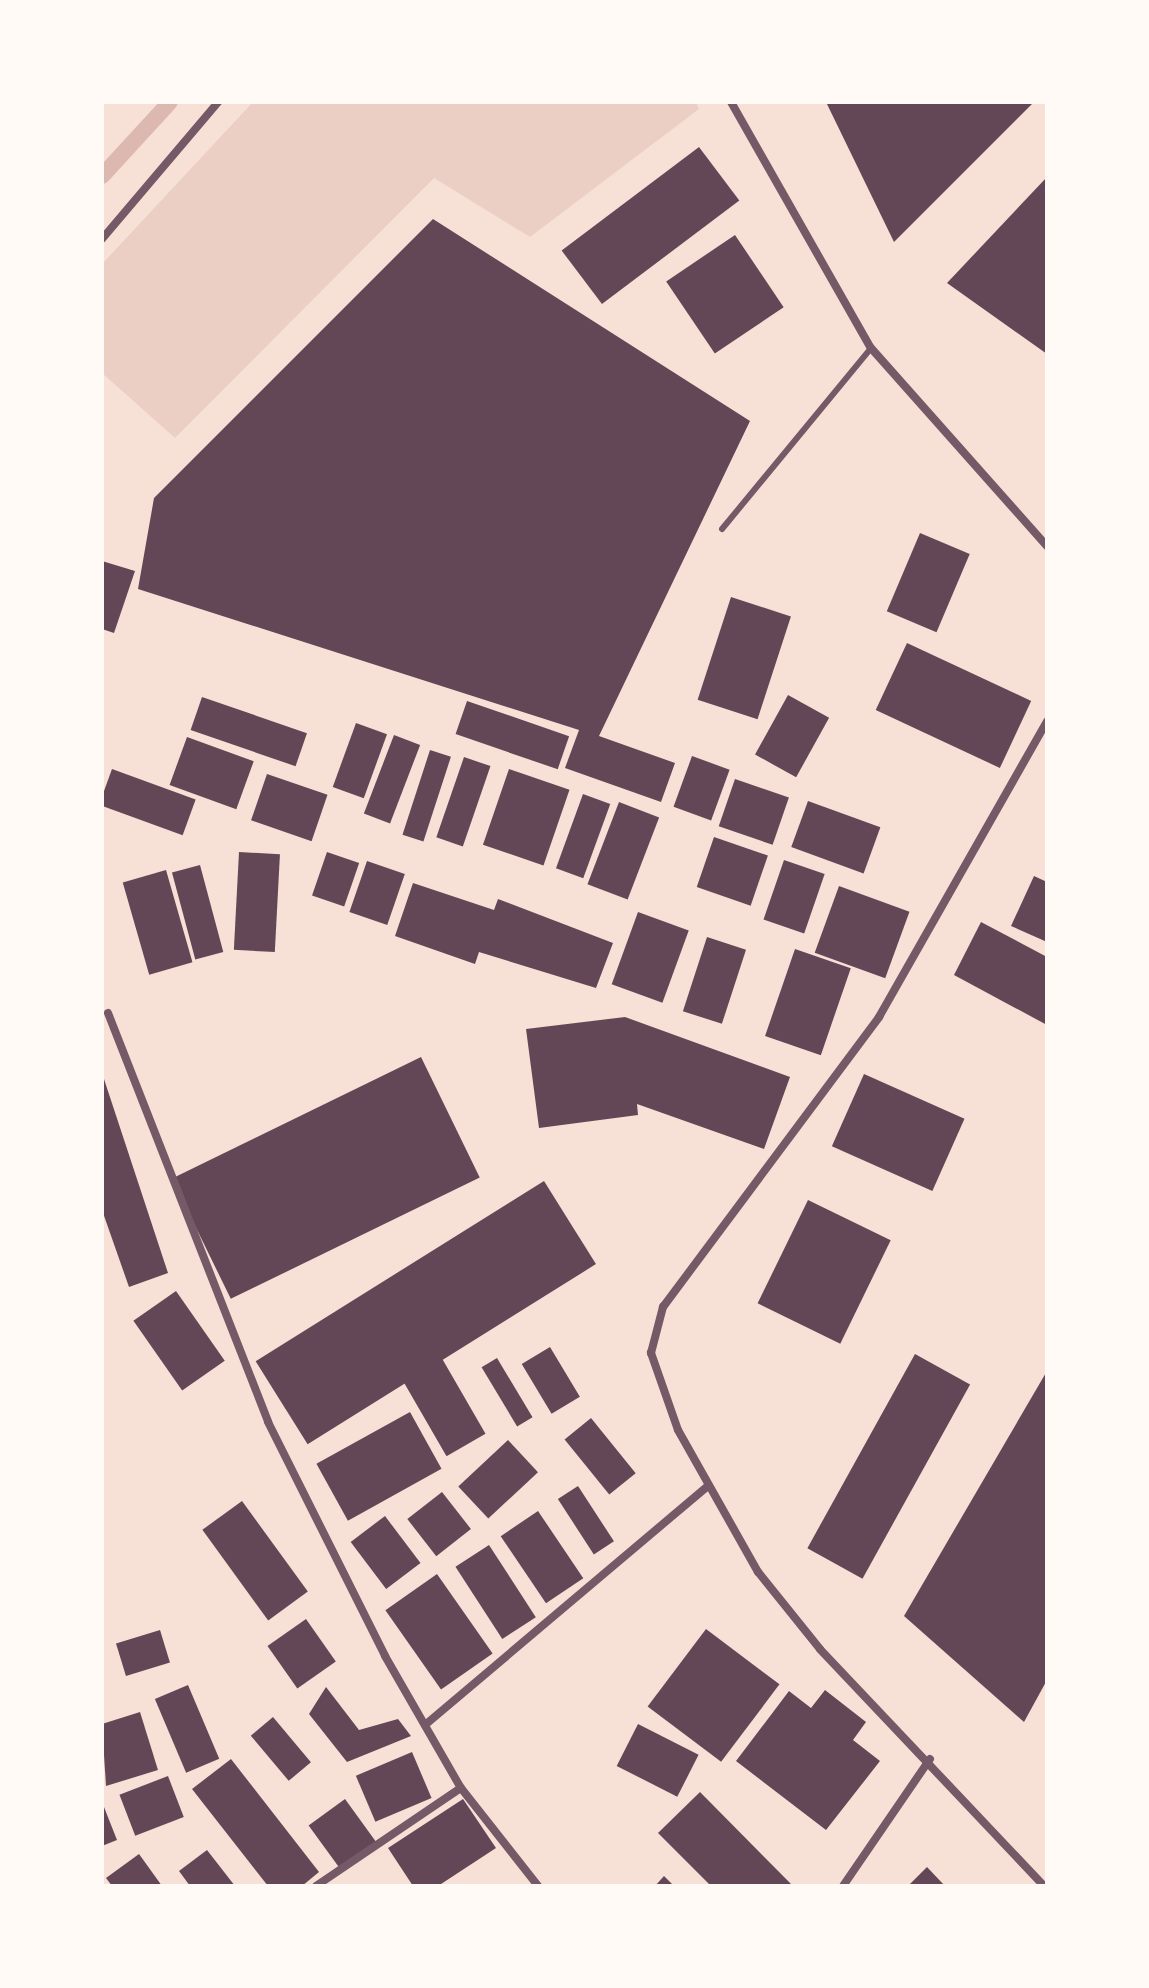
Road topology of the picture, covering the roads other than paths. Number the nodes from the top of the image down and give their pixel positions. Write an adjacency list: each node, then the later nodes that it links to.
1 (218, 102): 3 (street)
2 (732, 103): 4 (street)
3 (102, 239)
4 (871, 348): 5 (lane); 6 (street)
5 (722, 529)
6 (1047, 546)
7 (1047, 721): 9 (street)
8 (108, 1013): 10 (street)
9 (707, 1487): 10 (street); 11 (street)
10 (425, 1725): 12 (street)
11 (930, 1759): 15 (street); 16 (street)
12 (461, 1788): 13 (street); 14 (street)
13 (316, 1886)
14 (538, 1886)
15 (843, 1886)
16 (1044, 1886)

